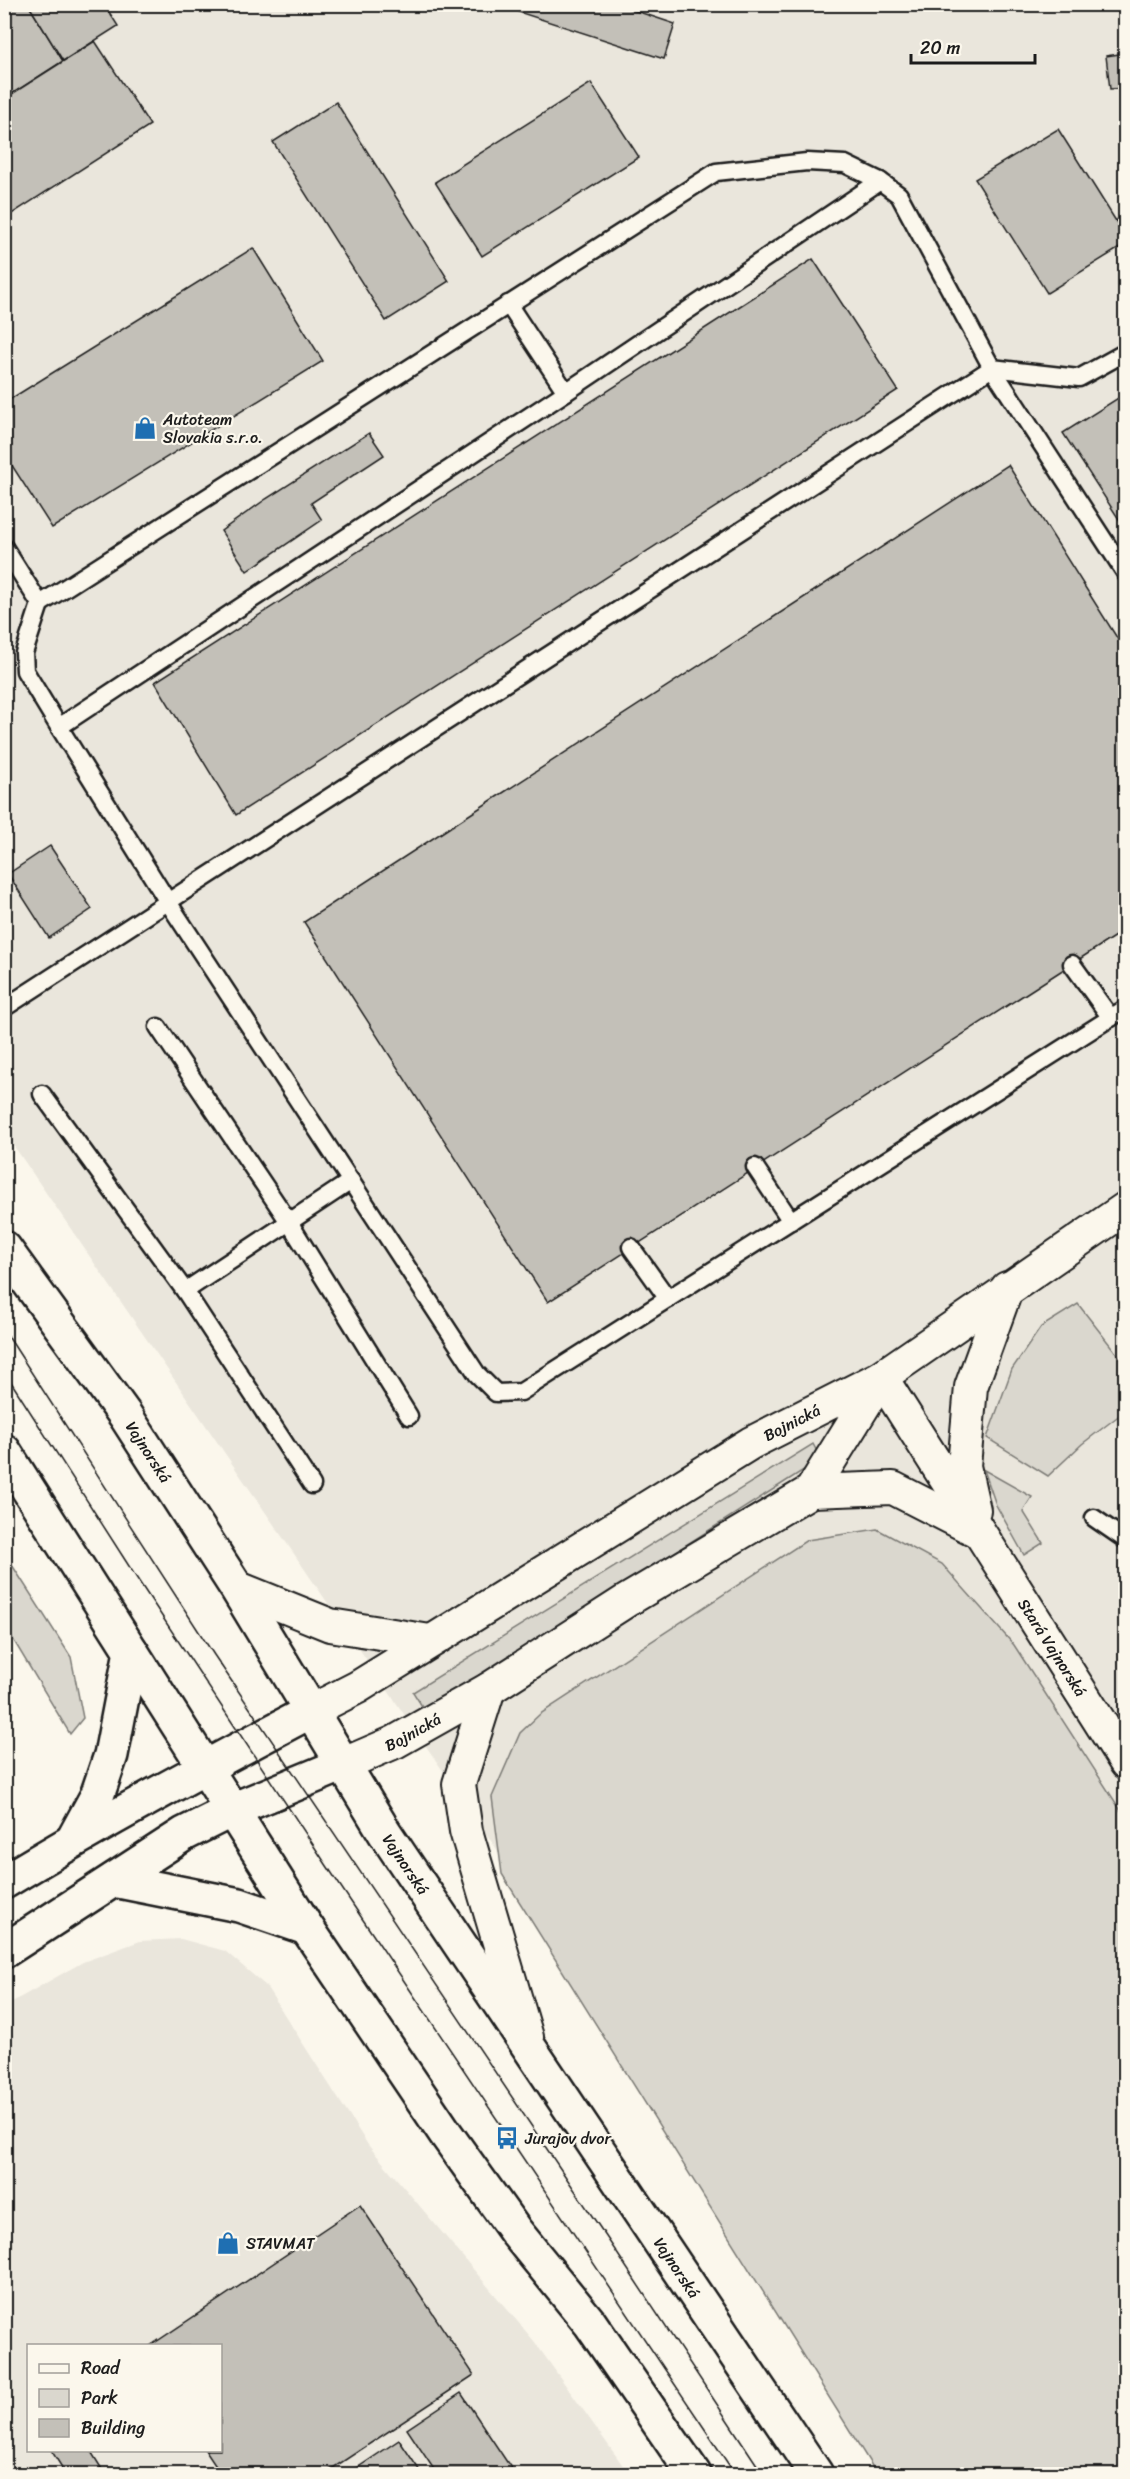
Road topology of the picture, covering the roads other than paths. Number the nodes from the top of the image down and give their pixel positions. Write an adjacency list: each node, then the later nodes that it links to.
1 (880, 181): 2 (lane); 4 (lane); 5 (lane)
2 (508, 304): 5 (lane); 8 (lane)
3 (1125, 352): 4 (lane)
4 (992, 368): 7 (lane); 10 (lane)
5 (566, 392): 9 (lane)
6 (4, 548): 8 (lane)
7 (1125, 574)
8 (40, 604): 9 (lane)
9 (59, 727): 10 (lane)
10 (168, 902): 12 (lane); 17 (lane)
11 (1072, 964): 13 (lane)
12 (4, 1008)
13 (1118, 1013): 19 (lane)
14 (158, 1027): 20 (lane)
15 (42, 1094): 24 (lane)
16 (755, 1167): 19 (lane)
17 (351, 1181): 20 (lane); 25 (lane)
18 (1125, 1210): 23 (street, Bojnická)
19 (791, 1221): 25 (lane)
20 (289, 1222): 24 (lane); 27 (lane)
21 (631, 1247): 25 (lane)
22 (4, 1248): 34 (main road, Vajnorská)
23 (1007, 1288): 26 (street, Bojnická); 32 (street, Stará Vajnorská)
24 (185, 1291): 29 (lane)
25 (668, 1299)
26 (881, 1377): 30 (street, Bojnická); 32 (street, Stará Vajnorská); 35 (street, Bojnická)
27 (409, 1416)
28 (4, 1451): 36 (main road)
29 (312, 1485)
30 (811, 1491): 32 (street, Bojnická); 37 (street, Bojnická)
31 (1094, 1518): 33 (lane)
32 (978, 1532): 39 (street, Stará Vajnorská)
33 (1125, 1540)
34 (236, 1587): 35 (street); 38 (main road, Vajnorská)
35 (430, 1641): 38 (street, Bojnická)
36 (131, 1651): 41 (main road); 43 (main road)
37 (489, 1689): 40 (street, Bojnická); 48 (street)
38 (311, 1712): 40 (main road, Vajnorská); 41 (main road, Bojnická)
39 (1125, 1763)
40 (344, 1764): 42 (main road, Bojnická); 48 (main road, Vajnorská)
41 (205, 1767): 42 (main road); 43 (main road, Bojnická)
42 (232, 1810): 44 (main road, Bojnická); 46 (main road)
43 (73, 1840): 45 (main road, Bojnická)
44 (114, 1880): 46 (main road); 47 (main road, Bojnická)
45 (4, 1882)
46 (307, 1928): 49 (main road)
47 (4, 1951)
48 (531, 2049): 50 (main road, Vajnorská)
49 (694, 2475)
50 (816, 2475)

